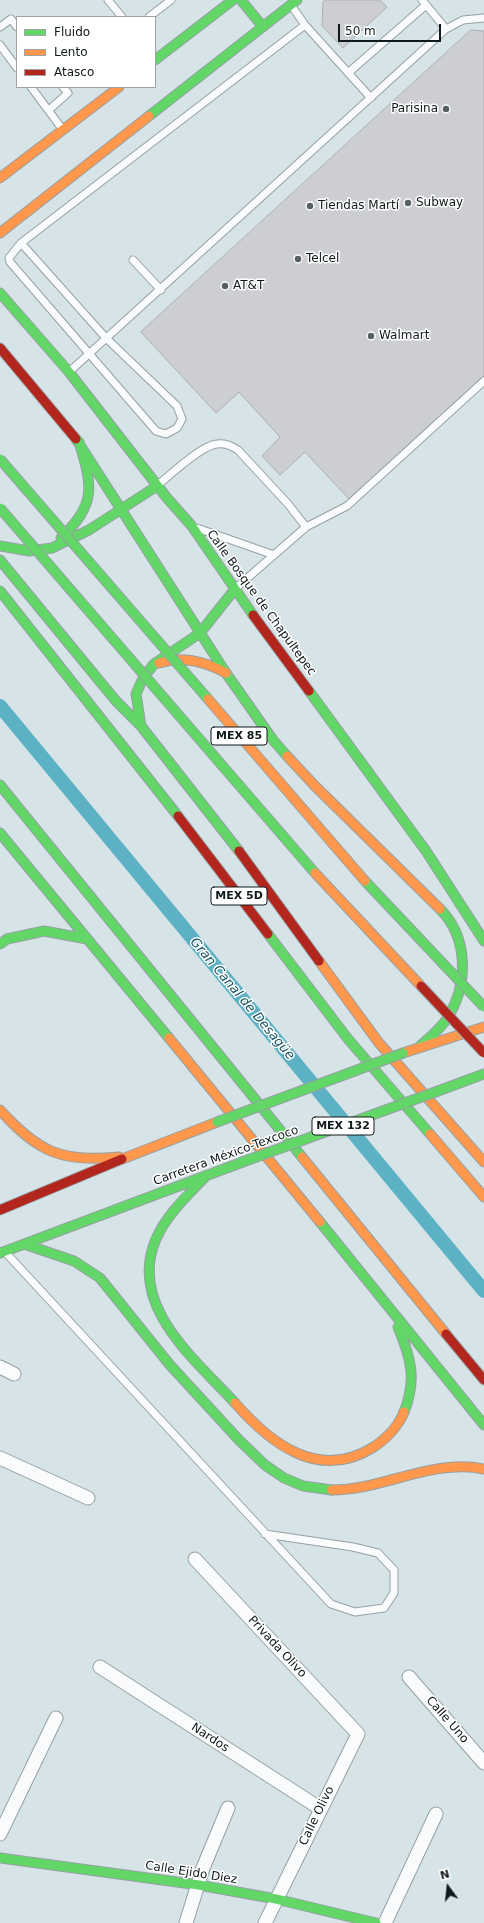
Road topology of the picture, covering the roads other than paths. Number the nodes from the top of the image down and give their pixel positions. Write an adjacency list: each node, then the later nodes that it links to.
1 (108, 0): 7 (lane)
2 (171, 0): 8 (lane)
3 (233, 0): 16 (main road)
4 (241, 0): 13 (main road)
5 (294, 2): 10 (lane); 13 (main road)
6 (424, 3): 14 (lane); 18 (lane)
7 (121, 16)
8 (150, 16)
9 (484, 18): 14 (lane)
10 (305, 24): 18 (lane); 27 (lane)
11 (16, 26): 12 (lane)
12 (0, 27)
13 (263, 27): 26 (main road)
14 (446, 29): 22 (lane)
15 (0, 45): 17 (lane)
16 (156, 59)
17 (16, 67)
18 (348, 72): 22 (lane)
19 (32, 88): 23 (lane)
20 (64, 88): 23 (lane)
21 (118, 88): 24 (main road)
22 (371, 98): 29 (lane)
23 (49, 110): 24 (lane)
24 (63, 130): 25 (main road)
25 (0, 178)
26 (0, 233)
27 (21, 243): 31 (lane); 33 (lane)
28 (133, 260): 29 (lane)
29 (161, 290): 31 (lane)
30 (0, 293): 34 (main road, Calle Bosque de Chapultepec)
31 (106, 338): 33 (lane); 33 (lane)
32 (0, 348): 36 (main road)
33 (89, 354): 34 (lane)
34 (69, 372): 38 (main road, Calle Bosque de Chapultepec)
35 (484, 381): 42 (lane)
36 (79, 442): 40 (main road); 44 (main road)
37 (0, 458): 58 (main road, MEX 85, bridge)
38 (157, 486): 40 (main road); 41 (main road, Calle Bosque de Chapultepec); 42 (lane)
39 (0, 508): 61 (main road, MEX 85, bridge)
40 (120, 509): 44 (main road); 49 (main road)
41 (190, 525): 45 (lane); 47 (main road, Calle Bosque de Chapultepec)
42 (306, 527): 45 (lane)
43 (0, 546): 44 (main road)
44 (52, 548)
45 (274, 555): 47 (lane)
46 (0, 560): 52 (main road)
47 (235, 589): 49 (main road); 56 (main road, Calle Bosque de Chapultepec)
48 (0, 591): 67 (main road, MEX 5D)
49 (200, 633): 50 (main road); 51 (main road)
50 (154, 664): 51 (main road); 52 (main road)
51 (226, 674): 60 (main road)
52 (141, 726): 65 (main road)
53 (0, 785): 74 (main road)
54 (0, 833): 55 (main road)
55 (87, 938): 57 (main road); 71 (main road)
56 (484, 941)
57 (0, 944)
58 (484, 1007)
59 (484, 1027): 60 (main road)
60 (417, 1048): 64 (main road, bridge)
61 (484, 1053)
62 (484, 1074): 66 (main road, Carretera México-Texcoco / MEX 132, bridge)
63 (0, 1110): 64 (main road)
64 (129, 1156): 68 (main road)
65 (484, 1162)
66 (207, 1175): 69 (main road, Carretera México-Texcoco); 71 (main road)
67 (484, 1197)
68 (0, 1210)
69 (24, 1244): 70 (main road, Carretera México-Texcoco); 77 (main road)
70 (2, 1252): 79 (lane)
71 (389, 1306): 75 (main road)
72 (0, 1367): 73 (street)
73 (14, 1374)
74 (484, 1380)
75 (484, 1425)
76 (0, 1458): 78 (street)
77 (484, 1469)
78 (88, 1498)
79 (265, 1534): 79 (lane)
80 (195, 1560): 84 (street, Privada Olivo)
81 (100, 1667): 87 (street, Nardos)
82 (409, 1677): 85 (street, Calle Uno)
83 (56, 1718): 89 (street)
84 (358, 1734): 87 (street, Calle Olivo)
85 (484, 1763)
86 (228, 1808): 91 (street)
87 (321, 1809): 92 (street, Calle Olivo)
88 (436, 1814): 96 (street)
89 (0, 1834)
90 (0, 1858): 91 (main road, Calle Ejido Diez)
91 (199, 1885): 92 (main road, Calle Ejido Diez); 93 (street)
92 (276, 1899): 94 (street, Calle Olivo); 95 (main road, Calle Ejido Diez)
93 (186, 1923)
94 (265, 1923)
95 (376, 1923)
96 (385, 1923)

